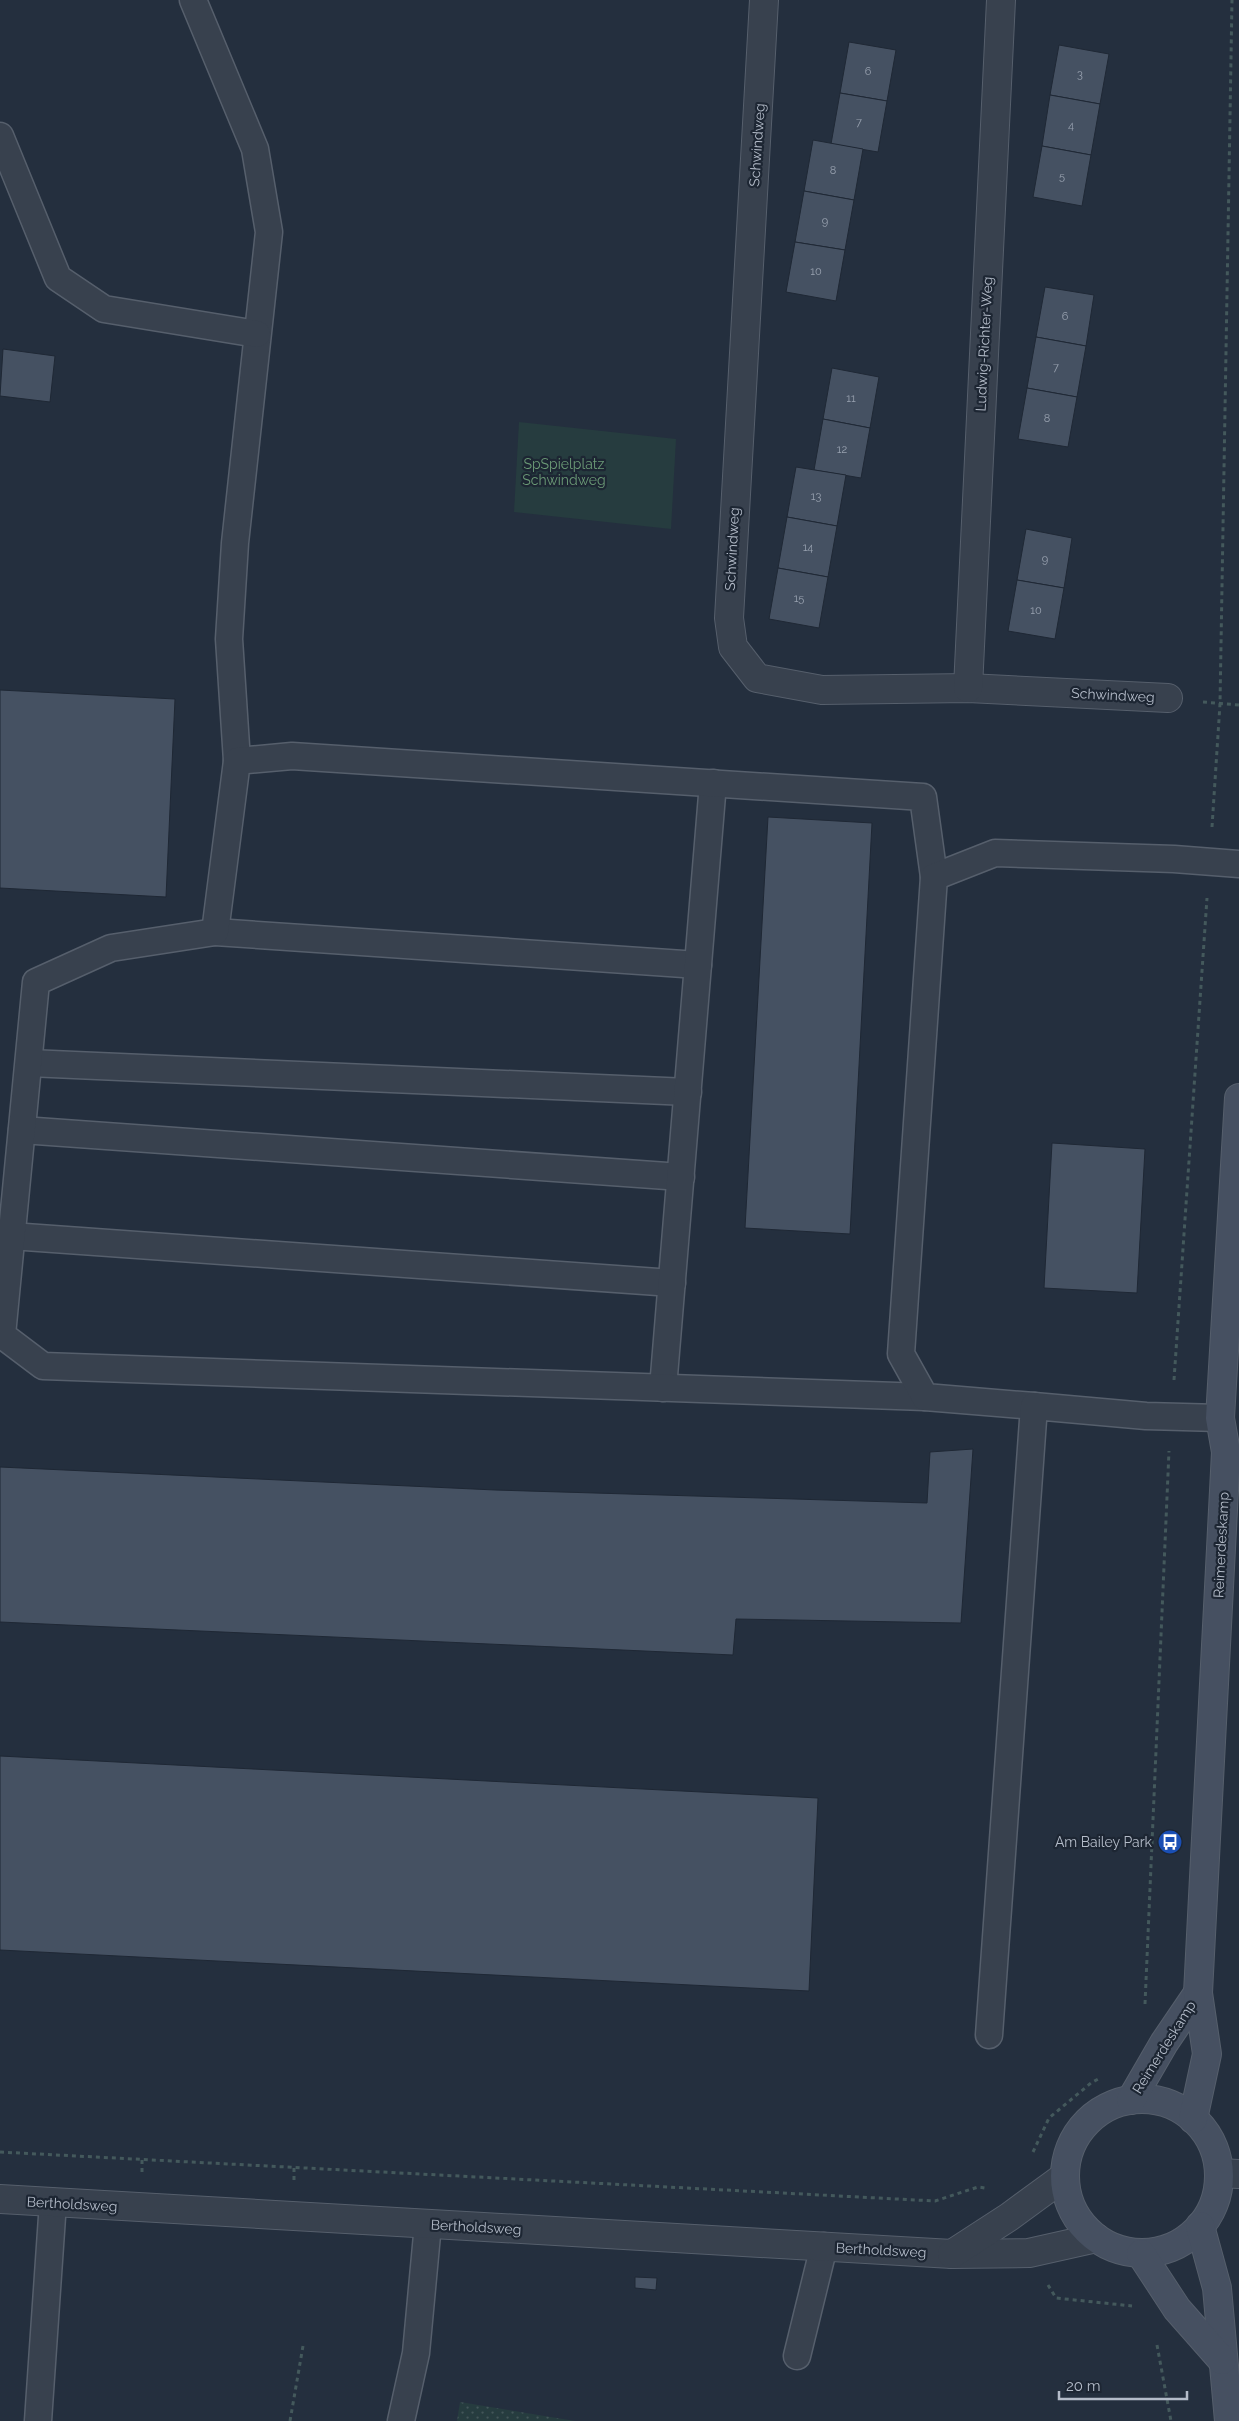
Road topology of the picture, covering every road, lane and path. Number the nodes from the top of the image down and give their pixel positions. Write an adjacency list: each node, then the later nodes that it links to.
1 (193, 0): 6 (lane)
2 (764, 0): 7 (street, Schwindweg)
3 (1002, 0): 7 (street, Ludwig-Richter-Weg)
4 (1232, 0): 11 (path)
5 (0, 136): 6 (lane)
6 (258, 334): 9 (lane)
7 (968, 688): 8 (street, Schwindweg)
8 (1168, 698)
9 (237, 761): 10 (lane); 14 (lane)
10 (713, 784): 13 (lane); 15 (lane)
11 (1210, 862): 12 (lane); 13 (lane); 26 (path)
12 (1239, 864)
13 (934, 877): 24 (lane)
14 (215, 932): 15 (lane); 16 (lane)
15 (698, 965): 17 (lane)
16 (29, 1063): 17 (lane); 19 (lane)
17 (688, 1092): 20 (lane)
18 (1239, 1098): 27 (main road, Reimerdeskamp)
19 (22, 1130): 20 (lane); 21 (lane)
20 (681, 1177): 22 (lane)
21 (12, 1236): 22 (lane); 23 (lane)
22 (672, 1282): 23 (lane)
23 (663, 1388): 24 (lane)
24 (924, 1397): 25 (lane)
25 (1034, 1406): 26 (lane); 31 (lane)
26 (1171, 1418): 27 (lane); 30 (path)
27 (1220, 1418): 28 (main road, Reimerdeskamp)
28 (1232, 1453): 29 (main road, Reimerdeskamp)
29 (1198, 1993): 33 (main road, Reimerdeskamp); 34 (main road, Reimerdeskamp)
30 (1145, 2006)
31 (989, 2035)
32 (1106, 2075): 36 (path)
33 (1131, 2100): 34 (main road); 38 (main road)
34 (1193, 2119): 37 (main road)
35 (0, 2152): 41 (path)
36 (1030, 2160)
37 (1229, 2174): 43 (main road)
38 (1066, 2176): 41 (street); 44 (main road)
39 (0, 2199): 40 (street, Bertholdsweg)
40 (53, 2202): 42 (street, Bertholdsweg); 53 (lane)
41 (1009, 2217): 47 (street)
42 (428, 2224): 45 (street, Bertholdsweg); 55 (lane)
43 (1200, 2226): 48 (main road); 52 (main road)
44 (1096, 2238): 46 (street, Bertholdsweg); 48 (main road)
45 (824, 2246): 47 (street, Bertholdsweg); 51 (lane)
46 (1029, 2253): 47 (street, Bertholdsweg); 49 (path)
47 (952, 2254)
48 (1141, 2254): 49 (main road)
49 (1165, 2315): 52 (main road); 56 (path)
50 (303, 2346): 54 (path)
51 (797, 2356)
52 (1222, 2360): 57 (main road)
53 (38, 2421)
54 (290, 2421)
55 (401, 2421)
56 (1171, 2421)
57 (1229, 2421)

